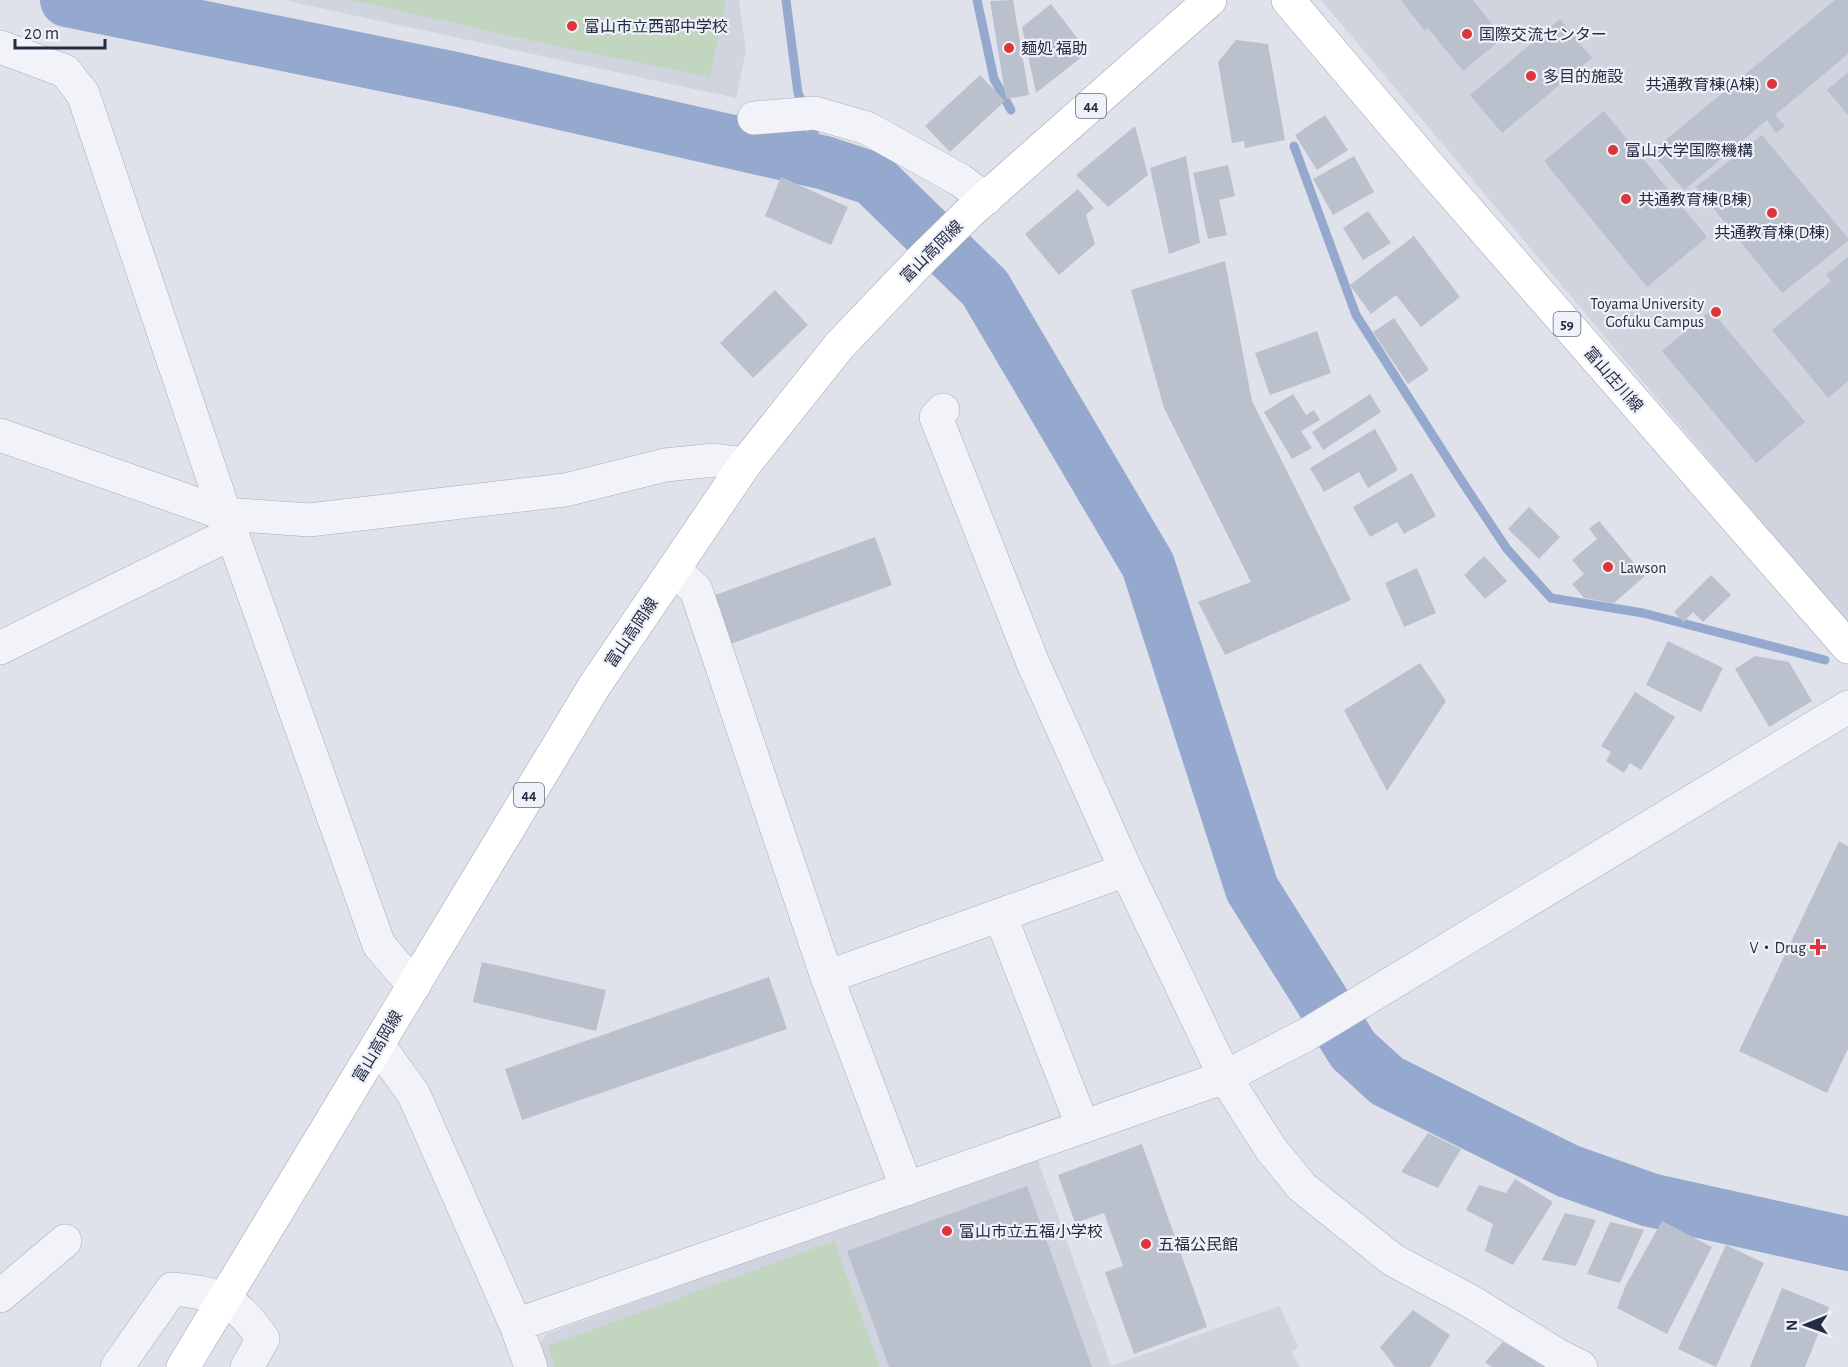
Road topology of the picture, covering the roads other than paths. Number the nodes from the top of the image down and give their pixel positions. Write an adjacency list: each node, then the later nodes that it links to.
1 (1210, 0): 5 (main road, 富山高岡線 / 44)
2 (1288, 0): 11 (main road, 富山庄川線 / 59)
3 (0, 47): 9 (street)
4 (754, 118): 5 (street)
5 (979, 205): 8 (main road, 富山高岡線 / 44)
6 (943, 410): 14 (street)
7 (0, 435): 9 (street)
8 (745, 464): 9 (street); 10 (main road, 富山高岡線 / 44)
9 (228, 524): 12 (street); 17 (street)
10 (674, 569): 16 (street); 17 (main road, 富山高岡線 / 44)
11 (1848, 647)
12 (0, 648)
13 (1848, 707): 19 (street)
14 (1126, 870): 15 (street); 19 (street)
15 (1000, 915): 16 (street); 20 (street)
16 (827, 977): 21 (street)
17 (414, 986): 18 (main road, 富山高岡線 / 44)
18 (378, 1045): 24 (main road, 富山高岡線 / 44); 25 (street)
19 (1225, 1077): 20 (street); 30 (street)
20 (1083, 1127): 21 (street)
21 (907, 1189): 25 (street)
22 (65, 1241): 23 (street)
23 (0, 1296)
24 (224, 1299): 26 (street); 27 (main road, 富山高岡線 / 44); 28 (street)
25 (516, 1325): 29 (street)
26 (117, 1367)
27 (183, 1367)
28 (247, 1367)
29 (531, 1367)
30 (1581, 1367)

